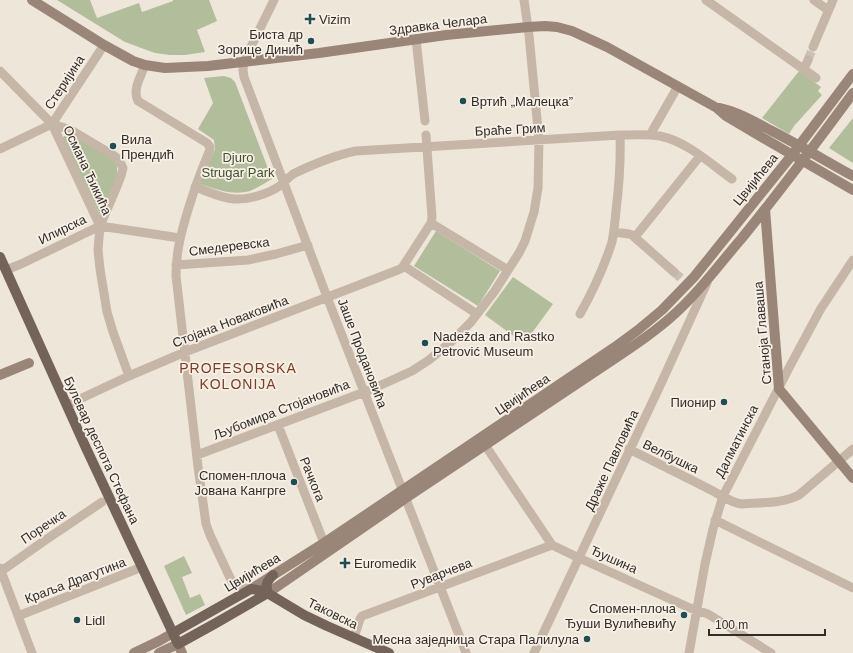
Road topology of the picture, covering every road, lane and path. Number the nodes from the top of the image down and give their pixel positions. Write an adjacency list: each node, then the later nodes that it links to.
1 (32, 0): 10 (main road, Здравка Челара)
2 (274, 0): 13 (street)
3 (524, 0): 8 (street, Љубомира Стојановића)
4 (706, 0): 15 (street)
5 (814, 0): 7 (street)
6 (833, 0): 7 (street)
7 (828, 10): 11 (street)
8 (528, 27): 9 (main road, Здравка Челара); 19 (main road, Здравка Челара); 27 (street, Љубомира Стојановића)
9 (416, 39): 13 (main road, Здравка Челара); 22 (street)
10 (104, 45): 14 (main road, Здравка Челара); 23 (street, Стеријина)
11 (814, 46)
12 (808, 60): 15 (street)
13 (244, 62): 14 (main road, Здравка Челара); 37 (street, Јаше Продановића)
14 (145, 65): 38 (street)
15 (804, 69): 18 (street)
16 (0, 70): 23 (street, Османа Ђикића)
17 (853, 74): 28 (main road, Цвијићева)
18 (816, 78)
19 (678, 86): 21 (main road, Здравка Челара); 26 (street)
20 (853, 93): 31 (main road, Цвијићева)
21 (716, 108): 28 (main road, Здравка Челара); 32 (main road, Здравка Челара)
22 (425, 121)
23 (52, 124): 30 (street, Стеријина); 42 (street, Османа Ђикића); 42 (street, Османа Ђикића)
24 (426, 135): 29 (street)
25 (620, 135): 26 (street, Браће Грим); 27 (street, Браће Грим); 43 (street)
26 (650, 135): 33 (street, Браће Грим)
27 (539, 140): 29 (street, Браће Грим); 52 (street, Љубомира Стојановића)
28 (799, 145): 31 (main road, Здравка Челара); 32 (main road, Цвијићева)
29 (427, 146): 37 (street, Браће Грим); 41 (street)
30 (0, 150)
31 (810, 151): 34 (main road, Цвијићева); 35 (main road, Здравка Челара)
32 (792, 154): 34 (main road, Здравка Челара); 72 (main road, Цвијићева)
33 (700, 156): 36 (street, Браће Грим); 44 (street)
34 (803, 161): 39 (main road, Здравка Челара); 40 (main road, Цвијићева)
35 (853, 176)
36 (732, 179)
37 (284, 182): 38 (street, Браће Грим); 46 (street, Јаше Продановића)
38 (195, 187): 45 (street)
39 (853, 190)
40 (765, 209): 54 (main road, Цвијићева); 62 (main road, Станоја Главаша)
41 (431, 223): 50 (street); 52 (street)
42 (100, 226): 45 (street, Илирска); 51 (street, Илирска); 61 (street, Османа Ђикића)
43 (614, 232): 44 (street); 57 (street)
44 (635, 237): 53 (street)
45 (180, 238): 49 (street)
46 (308, 246): 49 (street, Смедеревска); 55 (street, Јаше Продановића)
47 (0, 257): 51 (main road, Булевар деспота Стефана)
48 (853, 260): 62 (street, Далматинска)
49 (176, 265): 58 (street)
50 (404, 266): 55 (street, Стојана Новаковића); 56 (street)
51 (6, 270): 64 (main road, Булевар деспота Стефана)
52 (508, 270): 56 (street, Љубомира Стојановића)
53 (674, 272)
54 (709, 278): 66 (main road, Цвијићева); 67 (street, Драже Павловића)
55 (328, 297): 58 (street, Стојана Новаковића); 63 (street, Јаше Продановића)
56 (477, 314): 63 (street, Љубомира Стојановића)
57 (580, 314)
58 (185, 352): 61 (street, Стојана Новаковића); 69 (street)
59 (29, 364): 60 (main road)
60 (0, 375)
61 (130, 376): 64 (street, Стојана Новаковића)
62 (779, 389): 70 (main road, Станоја Главаша); 73 (street, Далматинска)
63 (365, 392): 65 (street, Љубомира Стојановића); 72 (street, Јаше Продановића)
64 (67, 405): 79 (main road, Булевар деспота Стефана)
65 (278, 425): 69 (street, Љубомира Стојановића); 76 (street, Рачкога)
66 (485, 445): 72 (main road, Цвијићева); 77 (street)
67 (629, 449): 73 (street, Велбушка); 78 (street, Драже Павловића)
68 (853, 449): 70 (street, Велбушка)
69 (197, 455): 84 (street)
70 (839, 461): 71 (main road, Станоја Главаша); 73 (street, Велбушка)
71 (853, 478)
72 (404, 494): 76 (main road, Цвијићева); 82 (street, Јаше Продановића); 85 (main road, Цвијићева)
73 (723, 496): 75 (street, Далматинска)
74 (102, 502): 80 (street, Поречка)
75 (715, 520): 83 (street); 86 (street, Далматинска)
76 (324, 543): 81 (main road, Цвијићева)
77 (552, 545): 78 (street, Ђушина); 82 (street, Руварчева)
78 (579, 558): 86 (street, Ђушина); 96 (street, Драже Павловића)
79 (142, 567): 87 (street, Краља Драгутина); 88 (main road, Булевар деспота Стефана)
80 (0, 570): 87 (street)
81 (273, 576): 84 (main road, Цвијићева); 85 (main road)
82 (441, 587): 89 (street, Руварчева); 95 (street, Јаше Продановића)
83 (853, 588)
84 (251, 589): 85 (main road, Таковска); 88 (main road, Цвијићева)
85 (268, 593): 89 (main road, Таковска); 90 (main road, Цвијићева)
86 (697, 610): 97 (street, Далматинска); 98 (street, Ђушина)
87 (18, 616): 91 (street)
88 (173, 633): 90 (main road, Булевар деспота Стефана); 92 (main road, Цвијићева)
89 (354, 638): 94 (main road, Таковска)
90 (180, 648): 93 (main road, Цвијићева)
91 (32, 653)
92 (134, 653)
93 (159, 653)
94 (389, 653)
95 (466, 653)
96 (534, 653)
97 (689, 653)
98 (771, 653)

